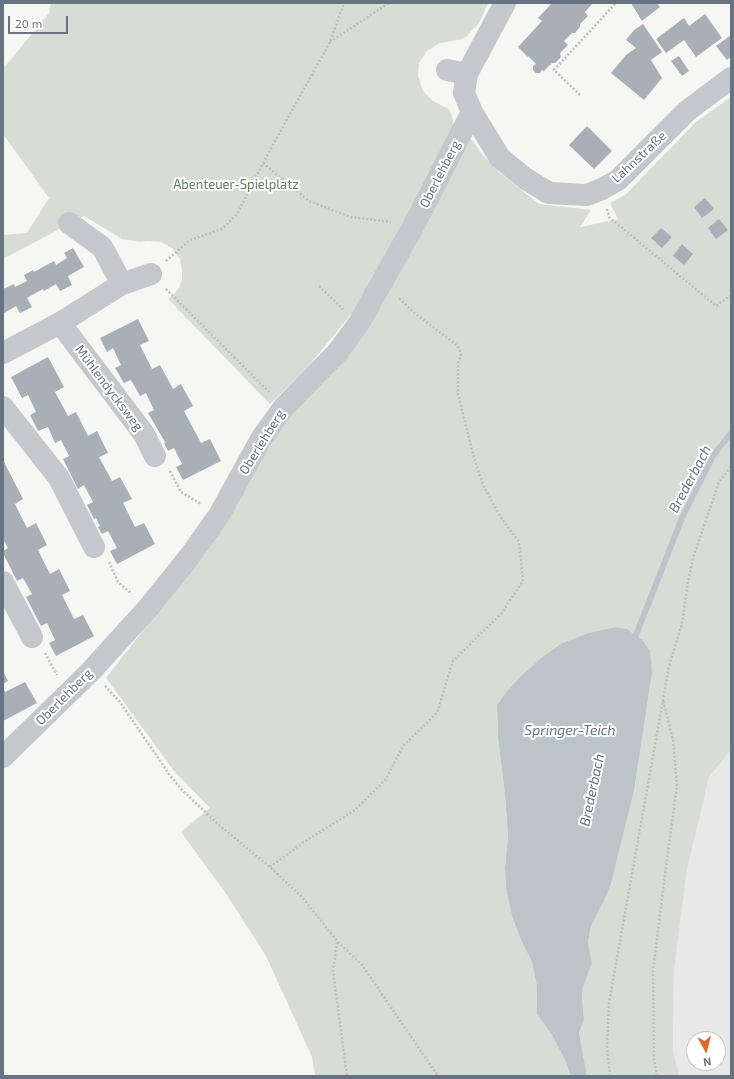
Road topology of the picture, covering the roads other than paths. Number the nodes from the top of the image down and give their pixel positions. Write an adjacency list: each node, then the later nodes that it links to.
1 (505, 3): 3 (street)
2 (731, 78): 3 (street, Lahnstraße)
3 (472, 112): 14 (street, Oberlehberg)
4 (69, 223): 6 (street)
5 (151, 274): 6 (street)
6 (122, 284): 7 (street)
7 (60, 323): 8 (street); 10 (street, Mühlendycksweg)
8 (3, 353)
9 (3, 407): 11 (street)
10 (155, 456)
11 (94, 547)
12 (3, 582): 13 (street)
13 (32, 637)
14 (3, 757)

